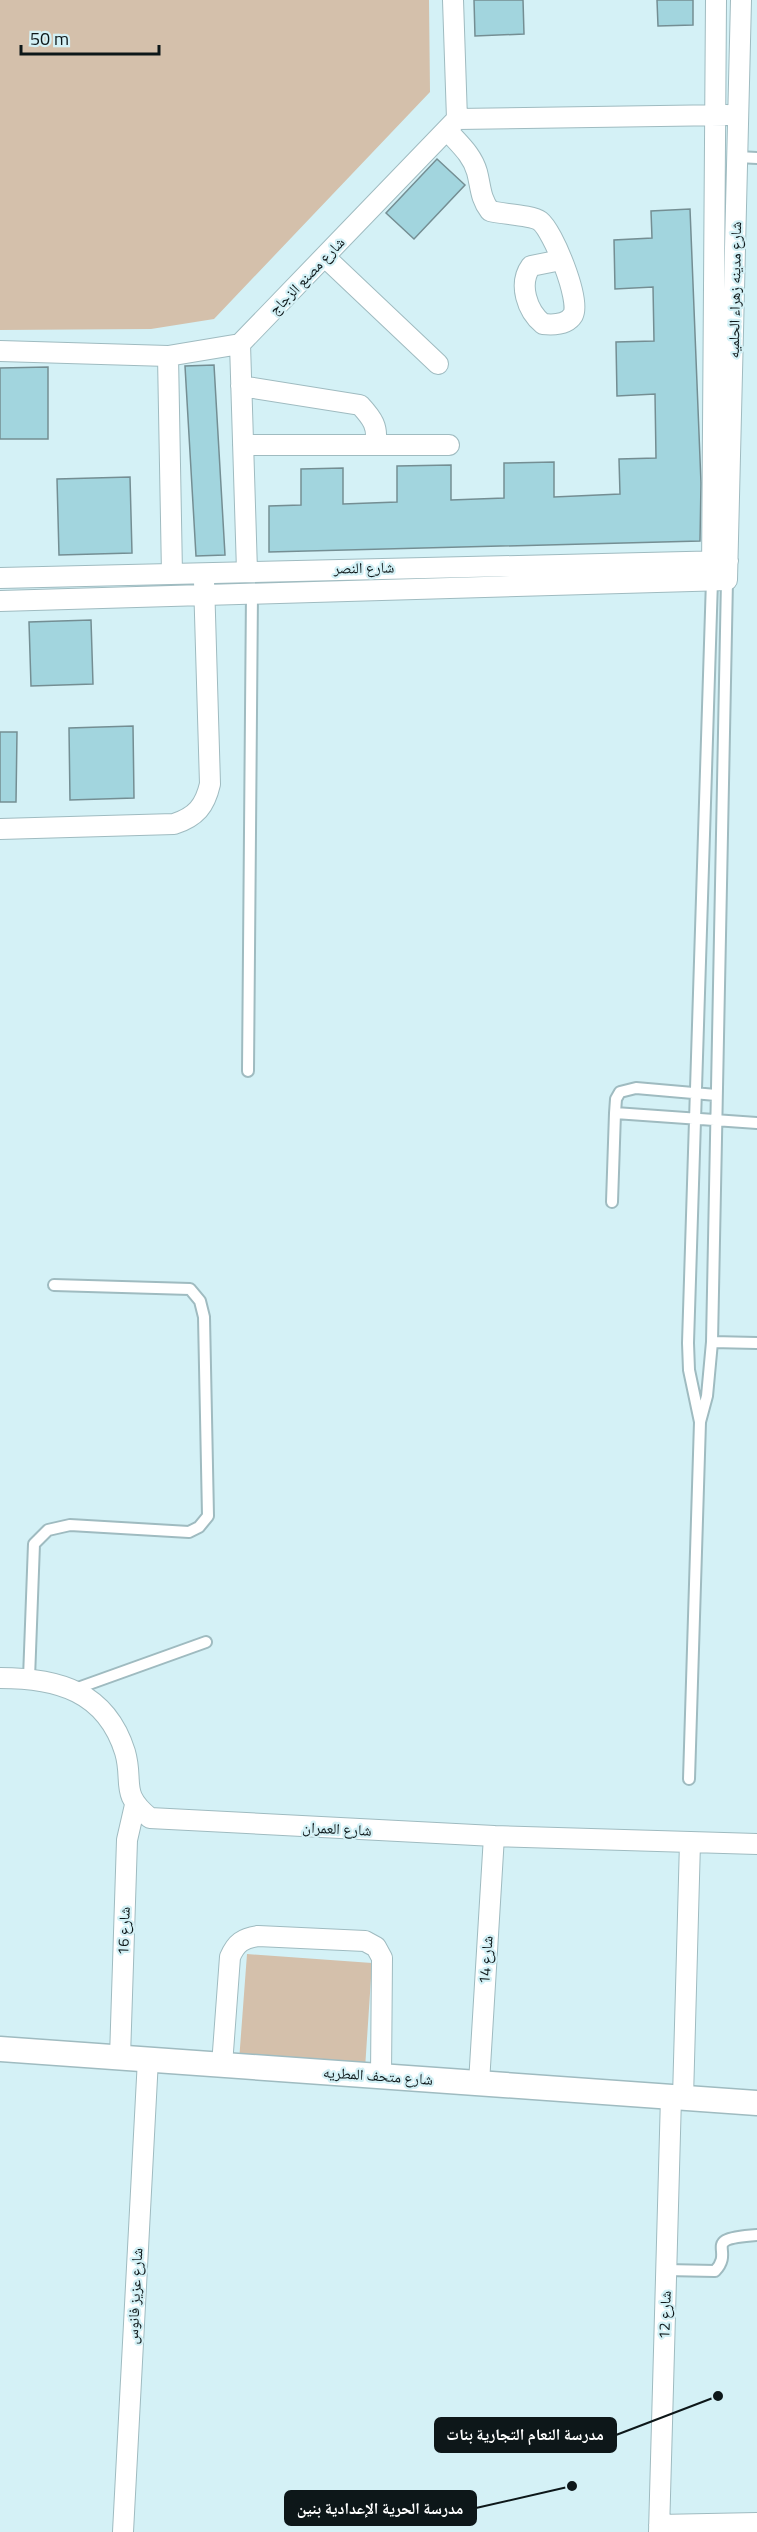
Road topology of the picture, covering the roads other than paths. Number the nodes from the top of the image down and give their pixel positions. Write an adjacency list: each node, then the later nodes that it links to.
1 (453, 0): 6 (street)
2 (716, 0): 5 (street, شارع مدينه زهراء الحلميه)
3 (741, 0): 4 (street, شارع مدينه زهراء الحلميه)
4 (739, 115): 5 (street); 7 (street, شارع مدينه زهراء الحلميه)
5 (715, 116): 6 (street); 18 (street, شارع مدينه زهراء الحلميه)
6 (452, 124): 8 (street, شارع مصنع الزجاج); 9 (street)
7 (748, 157): 18 (street, شارع مدينه زهراء الحلميه)
8 (325, 257): 10 (street, شارع مصنع الزجاج); 13 (street)
9 (561, 260)
10 (240, 344): 12 (street); 14 (street)
11 (0, 351): 12 (street)
12 (168, 356): 21 (street)
13 (438, 364)
14 (242, 386): 15 (street); 16 (street)
15 (243, 445): 16 (street); 19 (street)
16 (375, 445): 17 (street)
17 (449, 445)
18 (720, 570): 19 (street, شارع النصر); 23 (street, شارع النصر); 28 (lane); 29 (lane)
19 (247, 571): 20 (street, شارع النصر)
20 (203, 572): 21 (street, شارع النصر); 24 (street)
21 (172, 574): 22 (street, شارع النصر)
22 (0, 578)
23 (252, 592): 24 (street, شارع النصر); 27 (lane)
24 (205, 593): 25 (street, شارع النصر); 26 (street)
25 (0, 601)
26 (0, 829)
27 (248, 1071)
28 (694, 1093): 29 (lane); 30 (lane); 31 (lane)
29 (716, 1095): 32 (lane)
30 (615, 1113): 31 (lane); 34 (lane)
31 (694, 1120): 32 (lane); 38 (lane)
32 (716, 1122): 33 (lane); 36 (lane)
33 (757, 1123)
34 (612, 1202)
35 (54, 1285): 41 (lane)
36 (712, 1342): 37 (lane); 38 (lane)
37 (757, 1343)
38 (700, 1422): 43 (lane)
39 (206, 1642): 42 (lane)
40 (0, 1678): 41 (street)
41 (29, 1678): 42 (street)
42 (75, 1689): 44 (street)
43 (689, 1779)
44 (135, 1805): 45 (street, شارع العمران); 49 (street, شارع 16)
45 (494, 1836): 46 (street, شارع العمران); 53 (street, شارع 14)
46 (690, 1842): 47 (street, شارع العمران); 54 (street, شارع 12)
47 (757, 1844)
48 (0, 2049): 49 (street, شارع متحف المطريه)
49 (120, 2057): 50 (street, شارع متحف المطريه)
50 (148, 2059): 51 (street, شارع متحف المطريه); 60 (street, شارع عزيز فانوس)
51 (222, 2065): 52 (street, شارع متحف المطريه); 52 (street)
52 (381, 2076): 53 (street, شارع متحف المطريه)
53 (479, 2083): 54 (street, شارع متحف المطريه)
54 (677, 2098): 55 (street, شارع متحف المطريه); 57 (street, شارع 12)
55 (757, 2103)
56 (757, 2235): 57 (lane)
57 (666, 2270): 59 (street, شارع 12)
58 (757, 2523): 59 (street)
59 (659, 2529)
60 (123, 2532)

